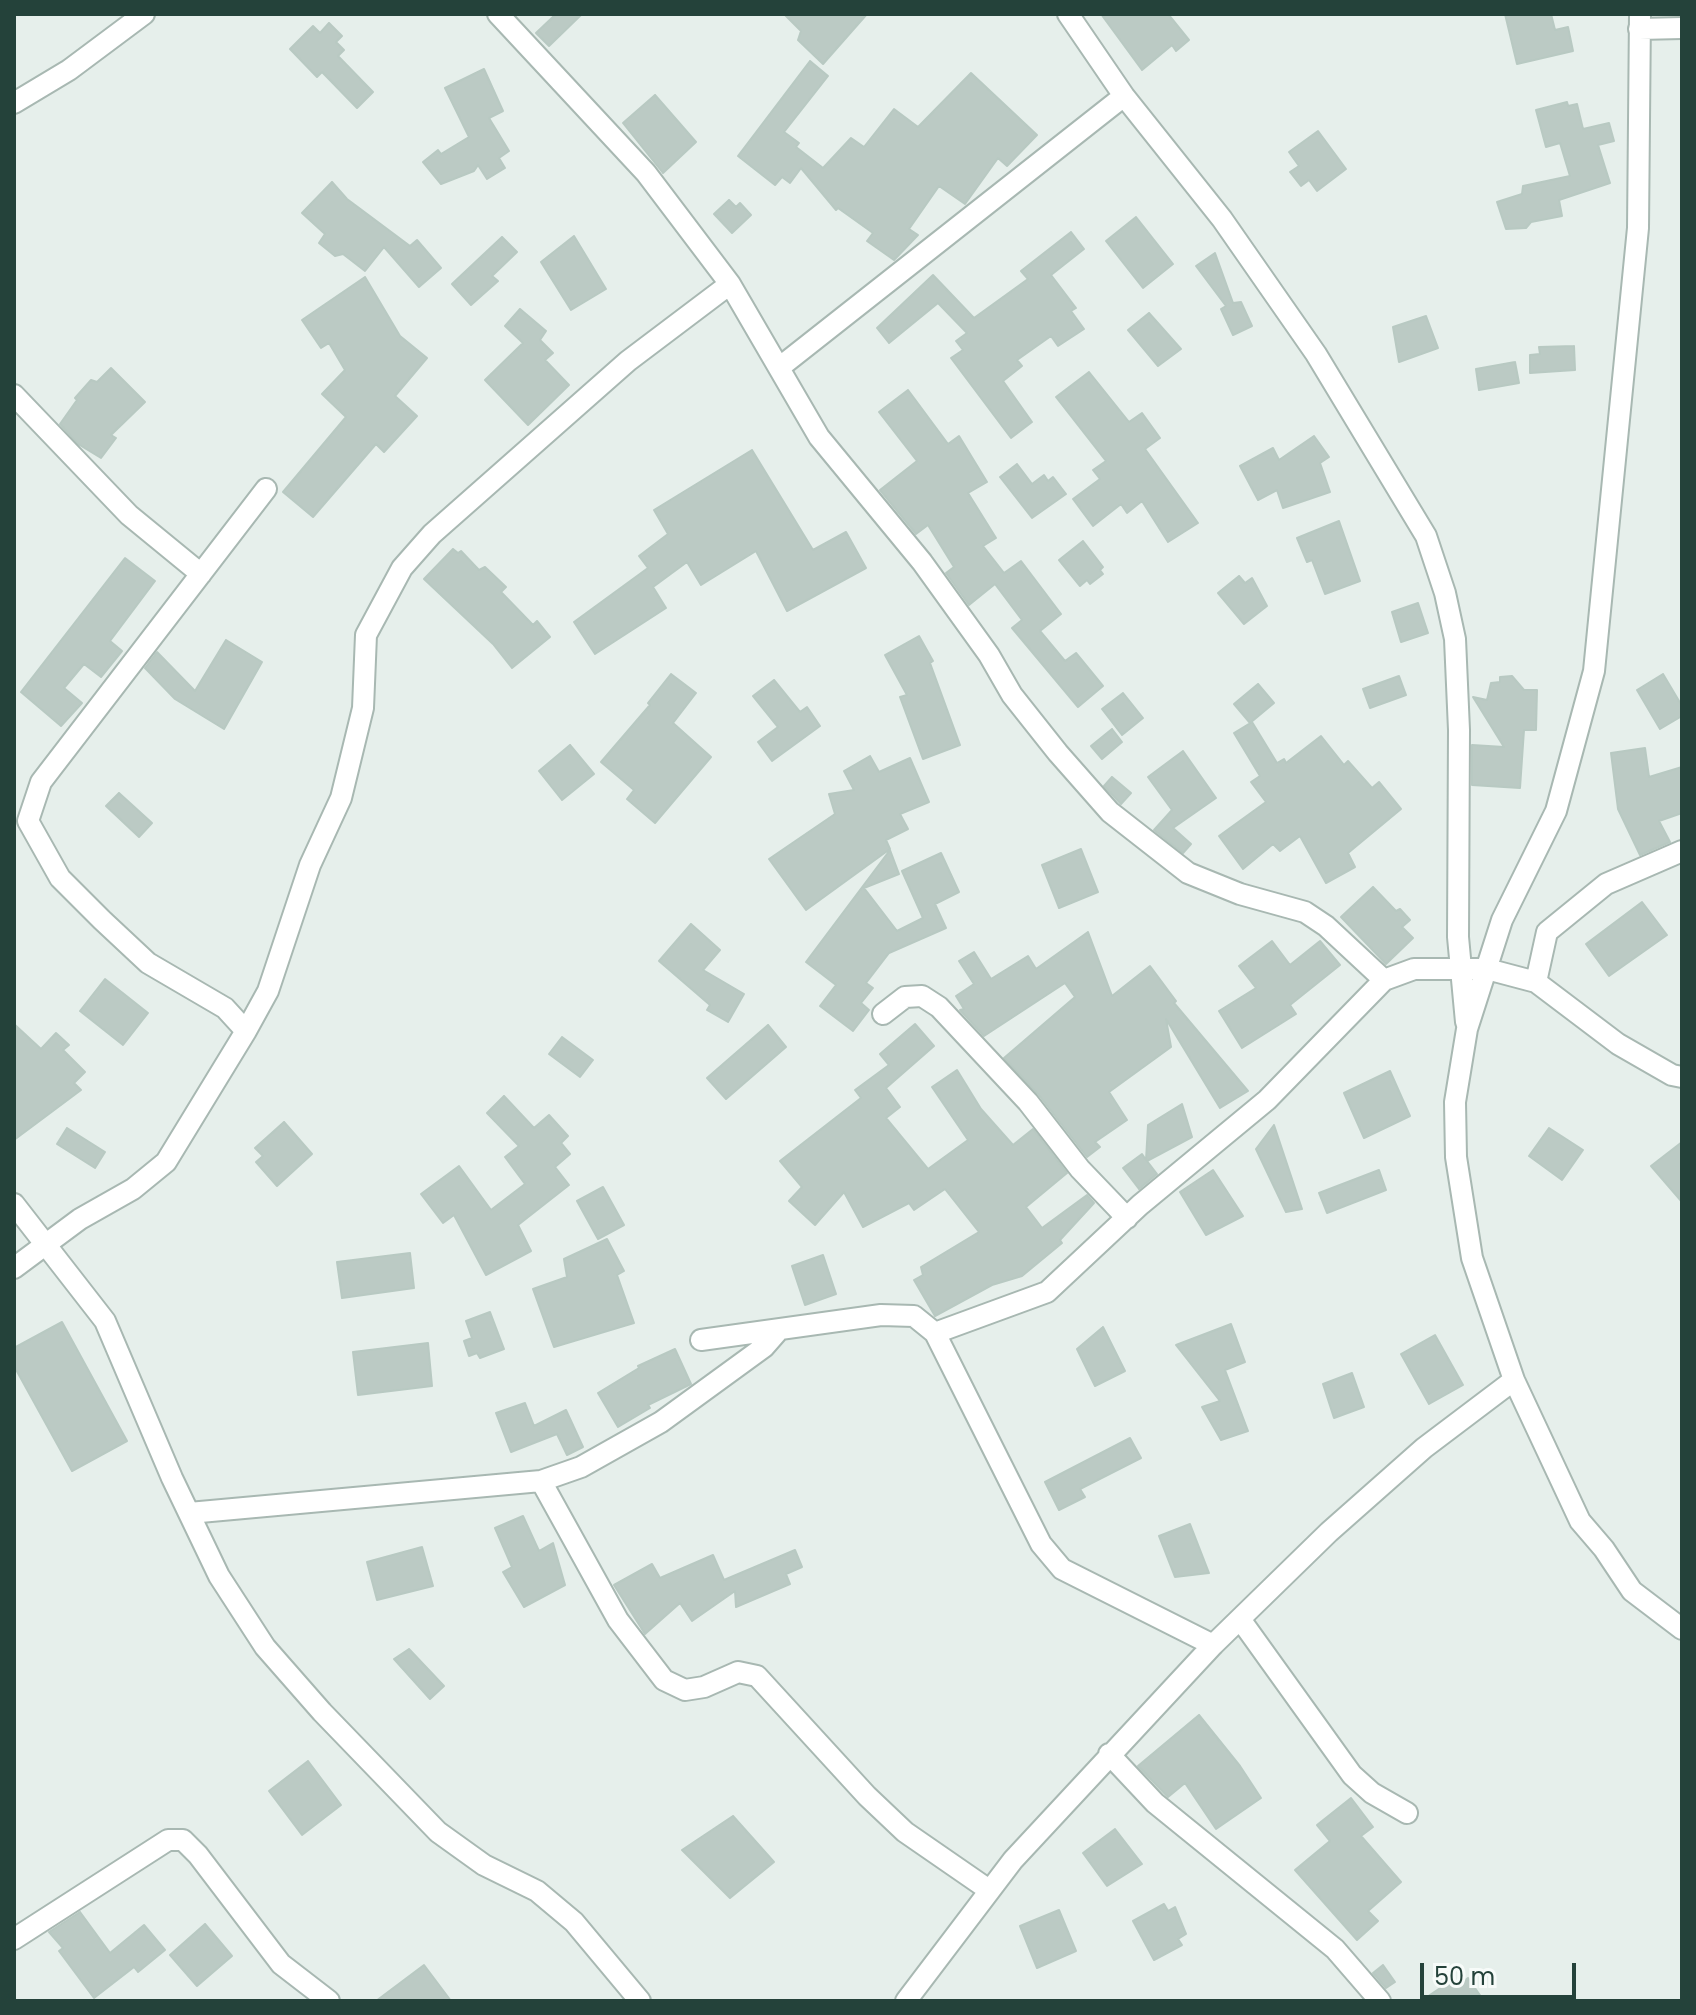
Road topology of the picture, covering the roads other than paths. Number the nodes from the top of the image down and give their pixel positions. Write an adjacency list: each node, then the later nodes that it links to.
1 (144, 14): 7 (street)
2 (498, 14): 8 (street)
3 (1068, 14): 6 (street)
4 (1640, 22): 5 (street); 14 (street)
5 (1682, 28)
6 (1124, 96): 9 (street); 15 (street)
7 (14, 103)
8 (730, 284): 9 (street); 20 (street)
9 (780, 367): 16 (street)
10 (14, 395): 12 (street)
11 (266, 489): 12 (street)
12 (201, 574): 20 (street)
13 (1682, 851): 17 (street)
14 (1487, 969): 15 (street); 17 (street); 19 (street)
15 (1460, 970): 16 (street); 19 (street)
16 (1384, 980): 23 (street)
17 (1536, 982): 21 (street)
18 (883, 1014): 23 (street)
19 (1467, 1029): 29 (street)
20 (246, 1031): 24 (street)
21 (1682, 1077)
22 (14, 1204): 24 (street)
23 (1127, 1218): 27 (street)
24 (45, 1245): 25 (street); 31 (street)
25 (14, 1268)
26 (778, 1331): 27 (street); 28 (street); 30 (street)
27 (935, 1333): 34 (street)
28 (701, 1340)
29 (1514, 1380): 32 (street); 33 (street)
30 (541, 1481): 31 (street); 37 (street)
31 (189, 1513): 40 (street)
32 (1240, 1619): 34 (street); 36 (street)
33 (1682, 1629)
34 (1213, 1645): 35 (street)
35 (1109, 1754): 37 (street); 42 (street)
36 (1407, 1813)
37 (989, 1890): 41 (street)
38 (14, 1939): 39 (street)
39 (329, 2001)
40 (640, 2001)
41 (906, 2001)
42 (1380, 2001)

